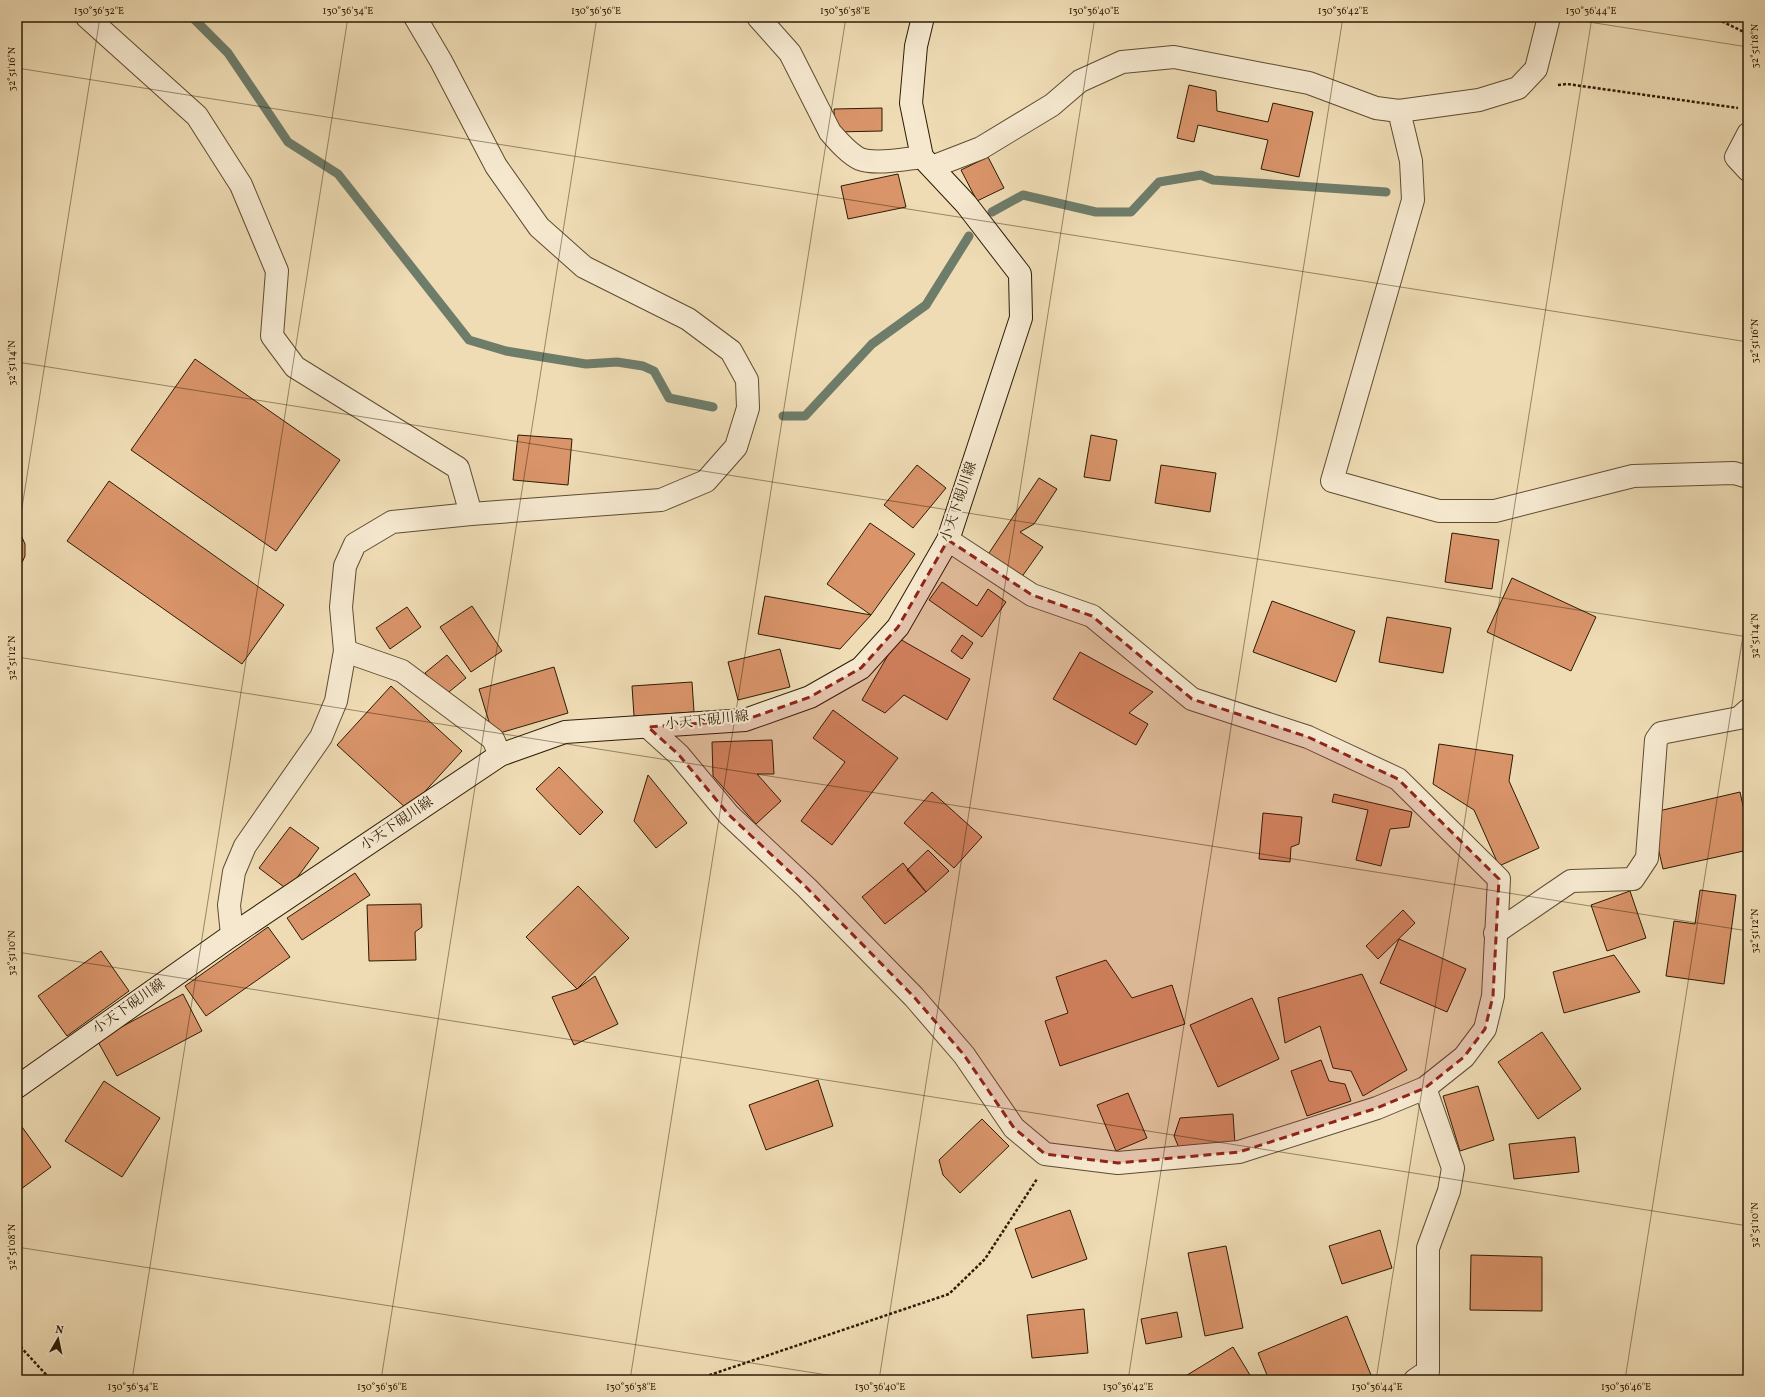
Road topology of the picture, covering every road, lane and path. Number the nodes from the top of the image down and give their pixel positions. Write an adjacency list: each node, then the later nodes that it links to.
1 (87, 17): 15 (street)
2 (415, 17): 15 (street)
3 (758, 17): 12 (street)
4 (923, 17): 12 (street)
5 (1549, 17): 8 (street)
6 (1713, 17): 7 (path)
7 (1748, 34)
8 (1518, 88): 9 (path); 10 (street)
9 (1740, 109)
10 (1400, 111): 12 (street); 14 (street)
11 (1748, 134): 13 (street)
12 (927, 162): 16 (street, 小天下硯川線)
13 (1748, 170)
14 (1748, 477)
15 (471, 514): 17 (street)
16 (948, 540): 19 (street, 小天下硯川線); 21 (street)
17 (346, 650): 20 (street); 22 (street)
18 (1748, 710): 21 (street)
19 (648, 726): 20 (street, 小天下硯川線); 25 (street)
20 (500, 754): 22 (street, 小天下硯川線)
21 (1495, 933): 24 (street)
22 (232, 935): 23 (street, 小天下硯川線)
23 (17, 1087)
24 (1425, 1088): 25 (street); 29 (street)
25 (1045, 1154): 28 (path)
26 (17, 1343): 27 (path)
27 (51, 1380)
28 (695, 1380)
29 (1415, 1380)

